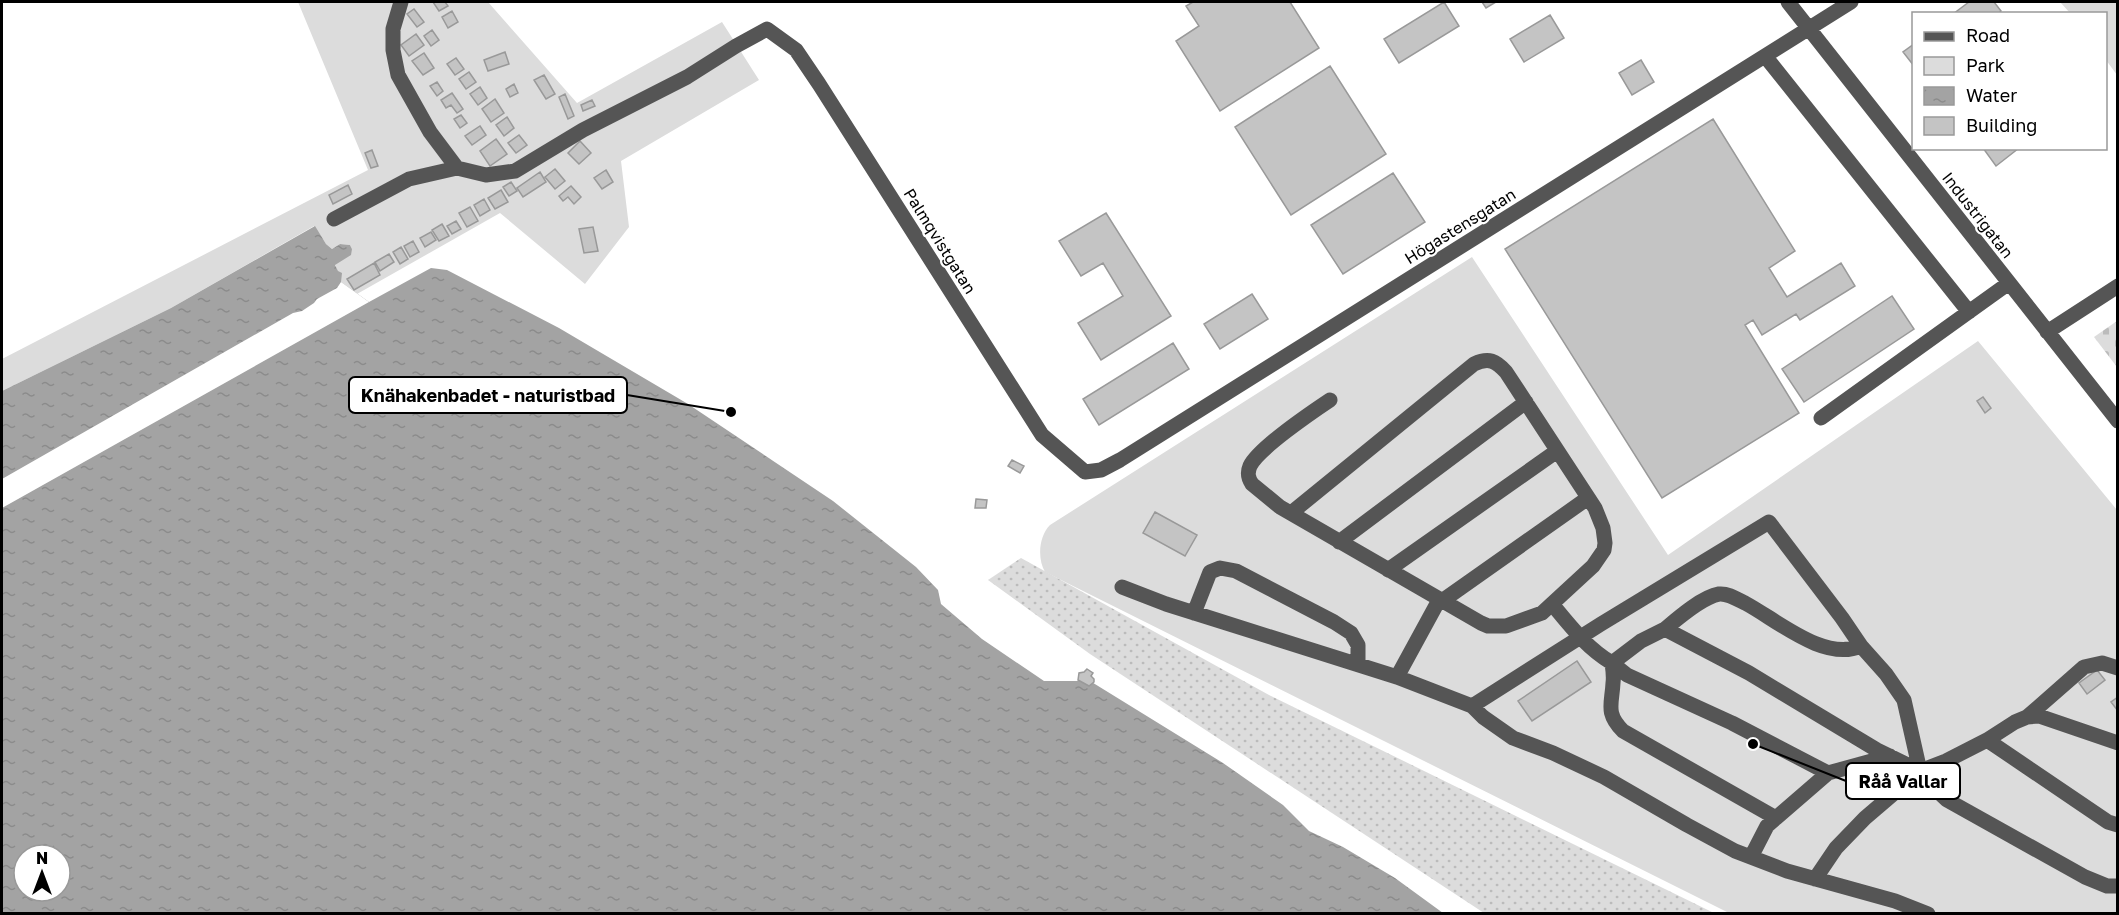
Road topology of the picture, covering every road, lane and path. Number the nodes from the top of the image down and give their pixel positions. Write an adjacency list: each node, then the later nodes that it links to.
1 (401, 2): 6 (street)
2 (1788, 2): 4 (street, Industrigatan)
3 (1851, 2): 4 (street, Högastensgatan)
4 (1808, 28): 5 (street, Högastensgatan); 8 (street, Industrigatan)
5 (1765, 56): 10 (street); 17 (street, Högastensgatan)
6 (457, 168): 7 (street); 17 (street, Palmqvistgatan)
7 (334, 219)
8 (2008, 283): 10 (street); 11 (street, Industrigatan)
9 (2118, 286): 11 (street)
10 (1969, 312): 14 (street)
11 (2046, 332): 15 (street, Industrigatan)
12 (1330, 400): 19 (street)
13 (1526, 402): 16 (street); 19 (street); 20 (street)
14 (1821, 418)
15 (2118, 421)
16 (1557, 451): 18 (street); 21 (street)
17 (1085, 472)
18 (1588, 498): 23 (street); 24 (street)
19 (1290, 513): 20 (street)
20 (1340, 542): 21 (street)
21 (1388, 570): 23 (street)
22 (1122, 587): 25 (street)
23 (1441, 601): 24 (street); 32 (street)
24 (1552, 604): 27 (street)
25 (1194, 612): 30 (street); 30 (street)
26 (1665, 629): 28 (street); 29 (street); 37 (street)
27 (1580, 638): 28 (street); 29 (street); 33 (street)
28 (1861, 646): 38 (street)
29 (1612, 663): 39 (street); 40 (street)
30 (1358, 664): 32 (street)
31 (2118, 668): 34 (street)
32 (1398, 677): 33 (street)
33 (1472, 706): 42 (street)
34 (2027, 717): 35 (street); 36 (street)
35 (1987, 740): 38 (street); 41 (street)
36 (2118, 743)
37 (1890, 756): 38 (street); 39 (street)
38 (1920, 771): 43 (street); 44 (street)
39 (1828, 772): 40 (street)
40 (1776, 818): 42 (street)
41 (2118, 825)
42 (1751, 857): 43 (street)
43 (1815, 879): 45 (street)
44 (2118, 886)
45 (1928, 914)

